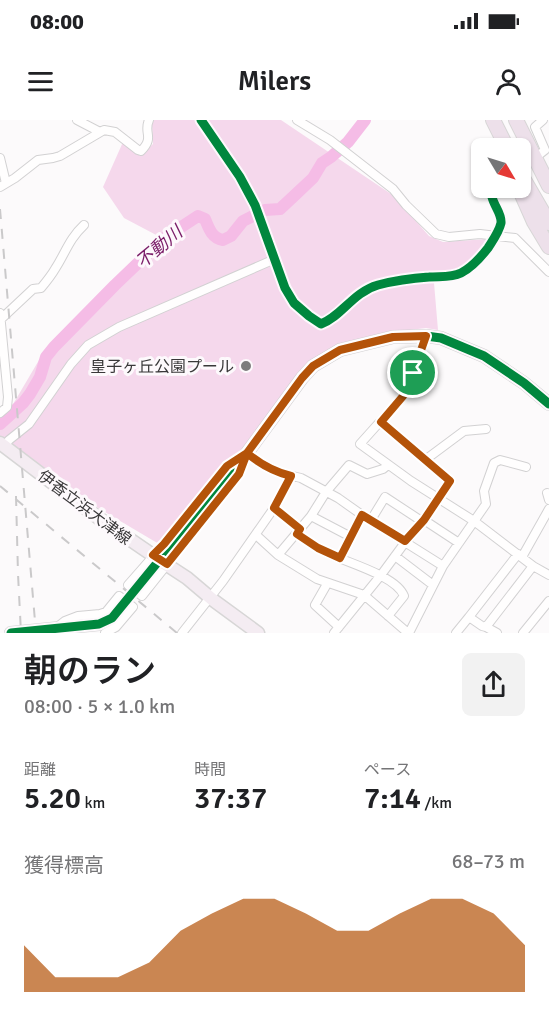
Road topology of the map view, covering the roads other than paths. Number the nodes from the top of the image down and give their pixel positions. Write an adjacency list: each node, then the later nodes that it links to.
1 (77, 120): 8 (street)
2 (149, 120): 8 (street)
3 (201, 120): 21 (street)
4 (297, 120): 19 (street)
5 (493, 120): 9 (highway)
6 (516, 120): 14 (highway)
7 (543, 120): 10 (street)
8 (100, 132): 13 (street)
9 (501, 138)
10 (540, 154)
11 (0, 158): 13 (street)
12 (531, 183): 17 (highway)
13 (3, 185)
14 (549, 186)
15 (492, 198): 19 (street)
16 (523, 198): 20 (highway)
17 (549, 223)
18 (84, 225): 24 (street)
19 (496, 235): 21 (street); 22 (street)
20 (549, 247)
21 (275, 259): 30 (street)
22 (549, 272)
23 (0, 313): 24 (street)
24 (1, 319): 27 (street)
25 (426, 336): 26 (street); 28 (street); 31 (street)
26 (549, 404)
27 (0, 413)
28 (381, 422): 32 (street); 33 (street)
29 (486, 429): 32 (street)
30 (2, 445): 55 (main road, 伊香立浜大津線)
31 (247, 453): 35 (street); 50 (street); 55 (street); 55 (street)
32 (425, 460): 37 (street)
33 (388, 465): 36 (street); 37 (street)
34 (526, 467): 44 (street)
35 (291, 476): 36 (street); 38 (street)
36 (326, 492): 40 (street); 41 (street)
37 (438, 498): 43 (street); 44 (street)
38 (274, 508): 45 (street); 46 (street)
39 (549, 509): 52 (street)
40 (362, 515): 42 (street); 47 (street)
41 (311, 516): 45 (street); 47 (street)
42 (371, 520): 43 (street); 48 (street)
43 (424, 521): 48 (street); 49 (street)
44 (474, 521): 49 (street); 52 (street)
45 (298, 531): 51 (street); 54 (street)
46 (256, 535): 51 (street); 64 (street)
47 (351, 537): 54 (street)
48 (405, 541): 53 (street); 56 (street)
49 (459, 543): 56 (street)
50 (169, 549)
51 (278, 555): 60 (street)
52 (520, 555): 57 (street); 68 (street)
53 (395, 556): 58 (street); 61 (street)
54 (340, 558): 58 (street)
55 (159, 561): 55 (street); 62 (street); 64 (main road, 伊香立浜大津線)
56 (443, 566): 61 (street)
57 (533, 566): 59 (street); 69 (street)
58 (381, 575): 63 (street); 67 (street)
59 (549, 575)
60 (327, 584): 63 (street); 71 (street)
61 (433, 585): 76 (street)
62 (138, 588)
63 (364, 596): 67 (street); 71 (street)
64 (210, 598): 74 (street); 75 (main road, 伊香立浜大津線)
65 (549, 601): 79 (street)
66 (125, 604): 70 (street)
67 (388, 616): 76 (street)
68 (469, 617): 69 (street); 77 (street)
69 (486, 627): 78 (street)
70 (60, 630): 72 (street); 73 (street)
71 (337, 630)
72 (10, 633)
73 (105, 633)
74 (182, 633)
75 (258, 633)
76 (408, 633)
77 (456, 633)
78 (497, 633)
79 (523, 633)

